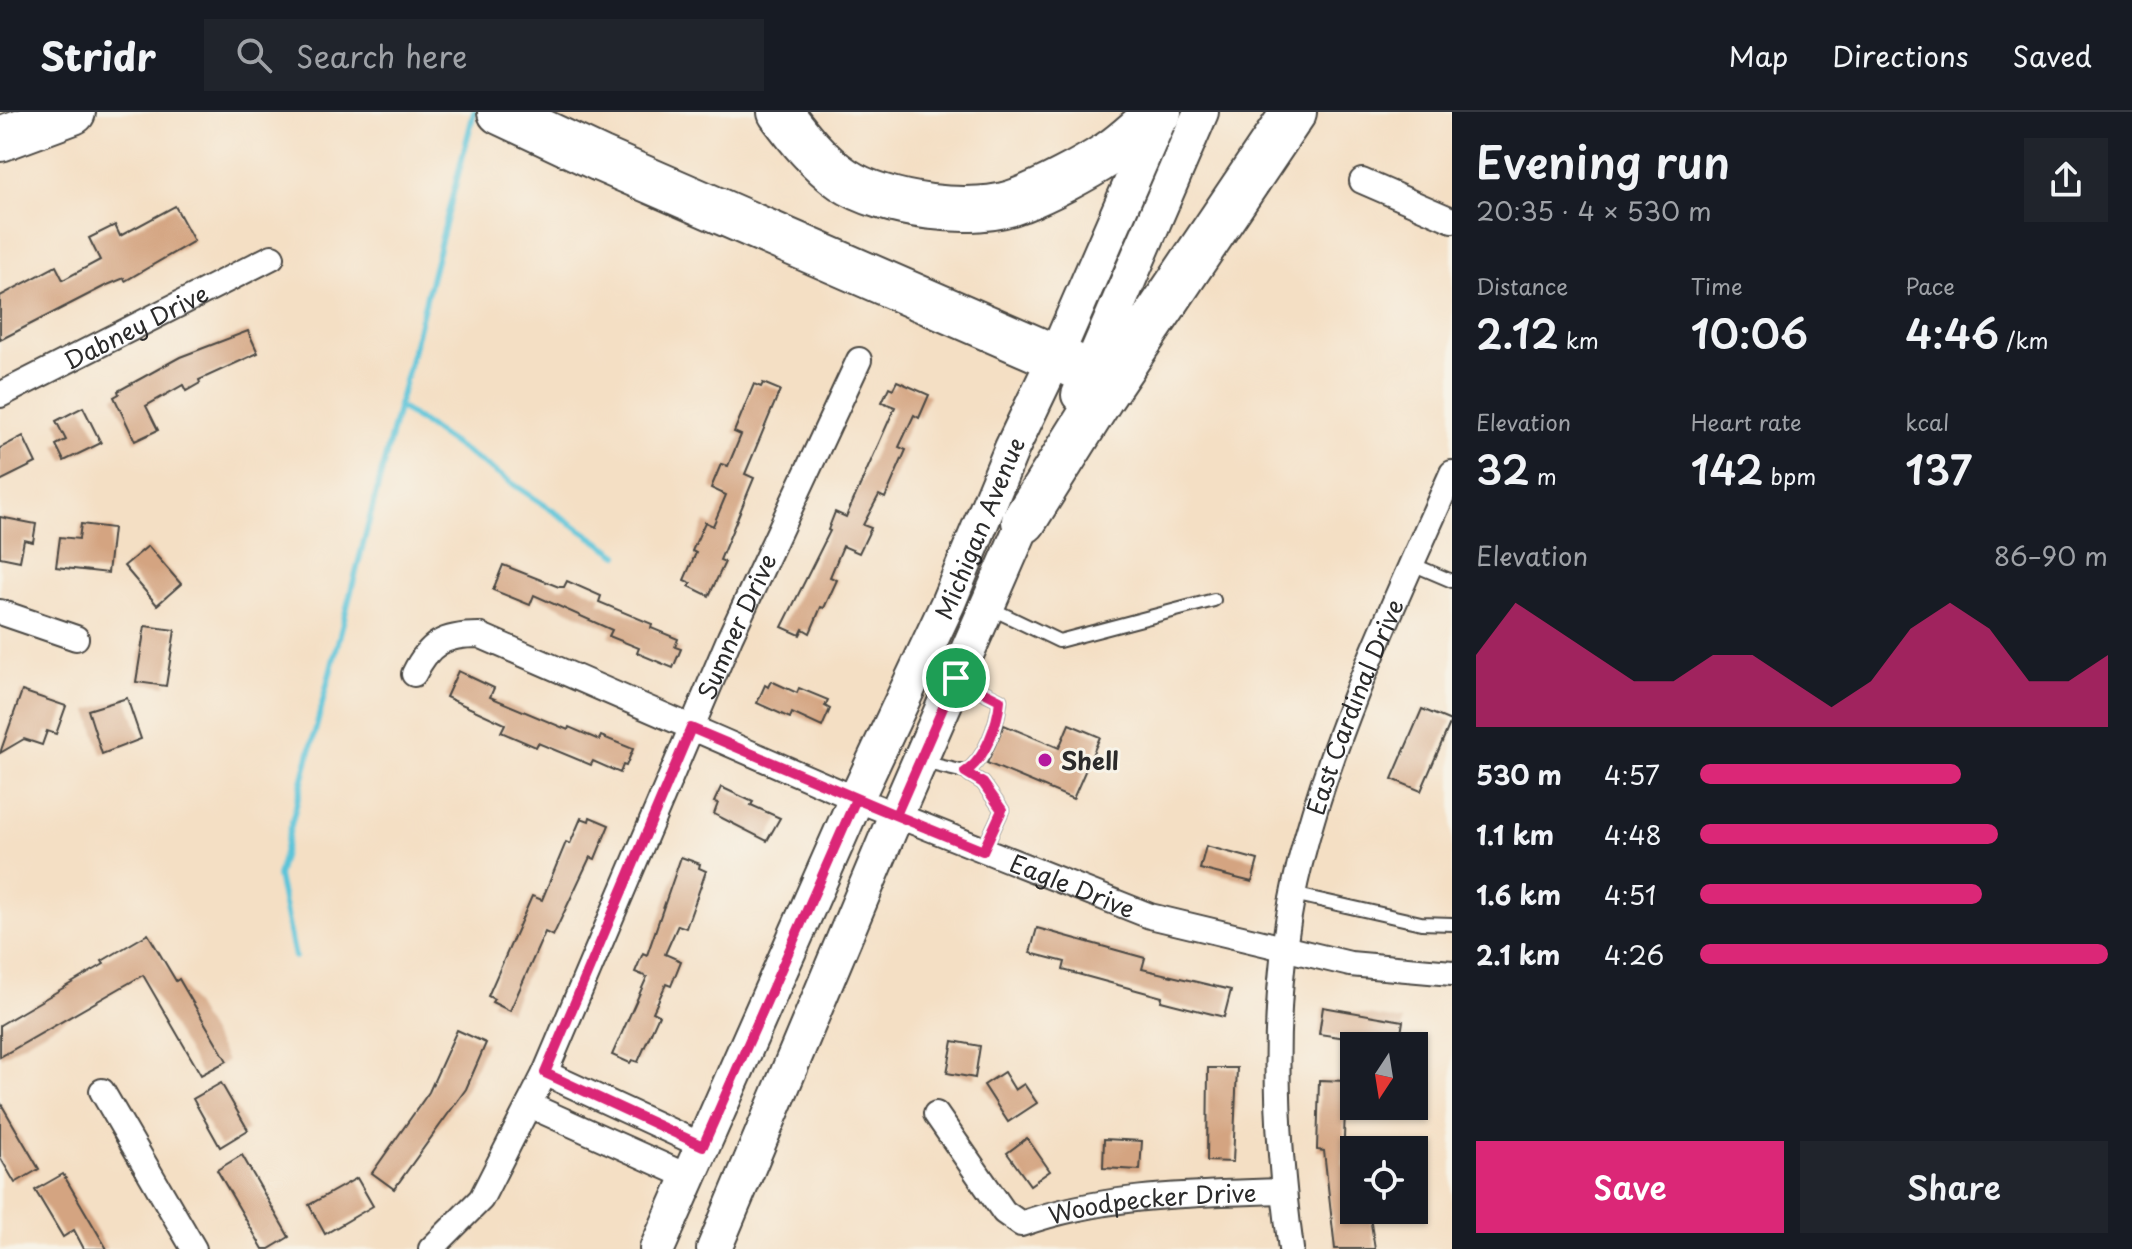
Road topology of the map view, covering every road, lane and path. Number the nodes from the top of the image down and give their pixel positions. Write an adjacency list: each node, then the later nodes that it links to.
1 (32, 112): 8 (highway)
2 (73, 112): 9 (highway)
3 (500, 112): 14 (highway)
4 (780, 112): 5 (highway)
5 (1160, 112): 14 (main road, Michigan Avenue)
6 (1201, 112): 14 (main road, Michigan Avenue)
7 (1294, 112): 17 (highway)
8 (0, 131)
9 (0, 139)
10 (1362, 181): 11 (street)
11 (1452, 220)
12 (272, 257): 15 (street, Dabney Drive)
13 (859, 360): 26 (street, Sumner Drive)
14 (1072, 365): 17 (main road, Michigan Avenue); 29 (main road, Michigan Avenue)
15 (0, 395)
16 (1452, 473): 18 (street, East Cardinal Drive)
17 (1024, 521): 21 (main road, Michigan Avenue)
18 (1412, 564): 19 (lane); 32 (street, East Cardinal Drive)
19 (1452, 581)
20 (1214, 600): 21 (lane)
21 (988, 606): 25 (main road, Michigan Avenue)
22 (0, 612): 23 (street)
23 (76, 638)
24 (414, 674): 26 (street, Eagle Drive)
25 (956, 678): 27 (main road, Michigan Avenue); 28 (lane)
26 (691, 728): 29 (street, Eagle Drive); 36 (street, Sumner Drive)
27 (920, 761): 28 (lane); 30 (main road, Michigan Avenue)
28 (965, 772): 31 (lane)
29 (856, 799): 30 (street, Eagle Drive); 40 (main road, Michigan Avenue)
30 (896, 815): 31 (street, Eagle Drive); 46 (main road, Michigan Avenue)
31 (983, 851): 34 (street, Eagle Drive)
32 (1293, 894): 33 (lane); 34 (street, East Cardinal Drive)
33 (1452, 924)
34 (1285, 950): 35 (street, Eagle Drive); 42 (street, East Cardinal Drive)
35 (1452, 973)
36 (545, 1073): 38 (street, Sumner Drive); 40 (street)
37 (102, 1091): 43 (street)
38 (529, 1105): 41 (street); 44 (street, Sumner Drive)
39 (936, 1114): 42 (street, Woodpecker Drive)
40 (703, 1146): 41 (main road, Michigan Avenue)
41 (689, 1177): 45 (main road, Michigan Avenue)
42 (1283, 1191): 47 (street, East Cardinal Drive)
43 (194, 1249)
44 (431, 1249)
45 (657, 1249)
46 (714, 1249)
47 (1291, 1249)

